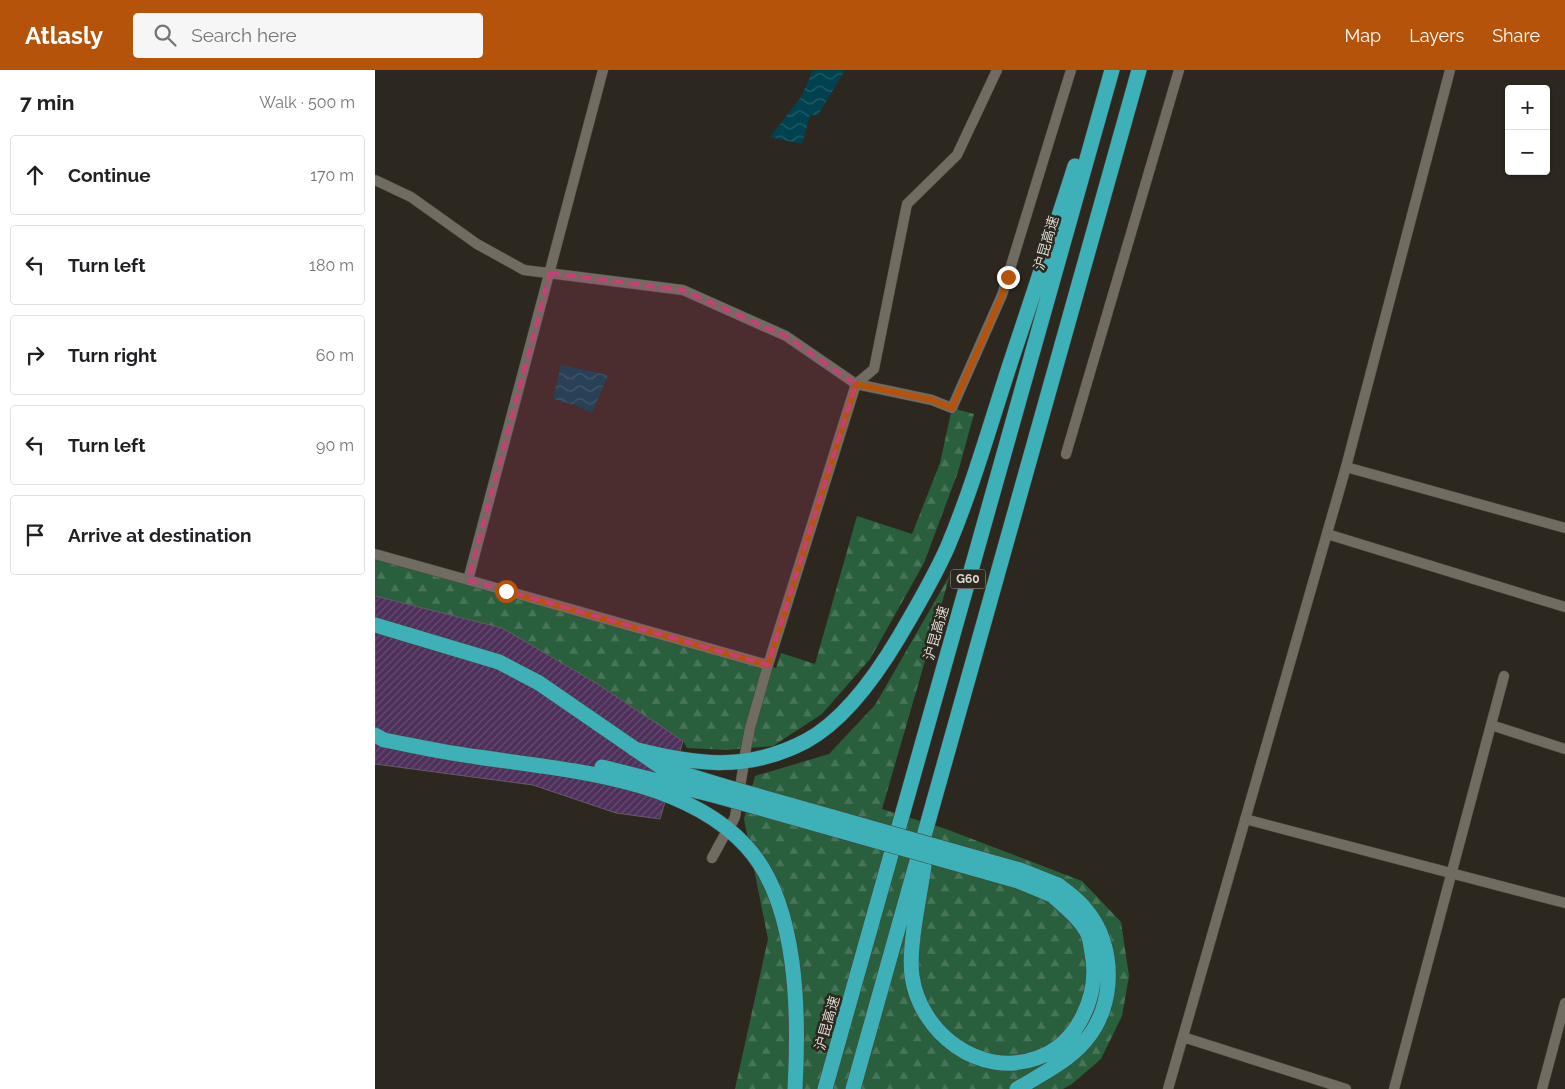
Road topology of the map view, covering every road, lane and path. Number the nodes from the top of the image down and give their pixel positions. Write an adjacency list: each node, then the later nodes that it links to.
1 (603, 70): 10 (street)
2 (997, 70): 11 (street)
3 (1071, 70): 11 (street)
4 (1108, 70): 25 (highway)
5 (1112, 70): 41 (highway, 沪昆高速 / G60)
6 (1139, 70): 30 (highway, G60)
7 (1179, 70): 12 (street)
8 (1450, 70): 13 (street)
9 (375, 180): 10 (street)
10 (550, 273): 11 (street); 17 (street)
11 (856, 384): 20 (street)
12 (1066, 454)
13 (1346, 467): 14 (street); 15 (street)
14 (1565, 528)
15 (1327, 534): 18 (street); 31 (street)
16 (375, 554): 17 (street)
17 (469, 580): 20 (street)
18 (1565, 606)
19 (375, 625): 25 (highway)
20 (768, 665): 26 (street)
21 (1504, 676): 22 (street)
22 (1491, 725): 24 (street); 35 (street)
23 (375, 735): 27 (highway)
24 (1565, 748)
25 (634, 749): 29 (highway)
26 (745, 754)
27 (571, 769): 29 (highway); 40 (highway)
28 (743, 769): 32 (street)
29 (720, 791): 36 (highway, bridge)
30 (933, 810): 36 (highway); 42 (highway, G60)
31 (1245, 819): 35 (street); 39 (street)
32 (732, 823)
33 (725, 836): 34 (street)
34 (712, 858)
35 (1452, 872): 37 (street); 46 (street)
36 (1055, 890): 43 (highway)
37 (1565, 903)
38 (1565, 1003): 47 (street)
39 (1183, 1037): 44 (street); 45 (street)
40 (795, 1089)
41 (825, 1089)
42 (853, 1089)
43 (1017, 1089)
44 (1168, 1089)
45 (1346, 1089)
46 (1394, 1089)
47 (1542, 1089)

